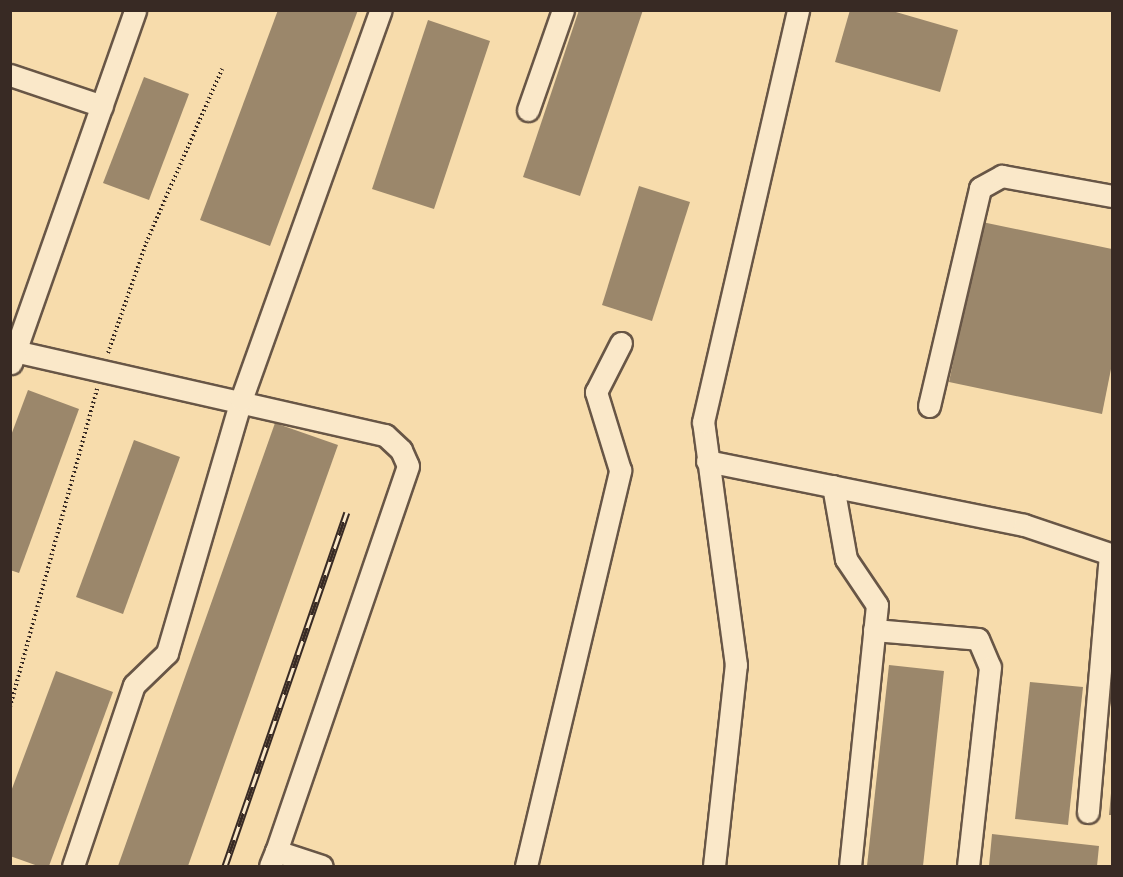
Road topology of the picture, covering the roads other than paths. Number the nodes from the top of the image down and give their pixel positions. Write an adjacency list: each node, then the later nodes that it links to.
1 (135, 10): 6 (lane)
2 (381, 10): 11 (lane)
3 (563, 10): 7 (lane)
4 (798, 10): 13 (lane)
5 (10, 75): 6 (lane)
6 (102, 106): 10 (lane)
7 (528, 110)
8 (1113, 196): 12 (lane)
9 (621, 343): 20 (lane)
10 (12, 355): 11 (lane)
11 (241, 400): 17 (lane); 18 (lane)
12 (928, 406)
13 (707, 460): 14 (lane); 21 (lane)
14 (833, 486): 15 (lane); 16 (lane)
15 (874, 630): 22 (lane); 23 (lane)
16 (1088, 812)
17 (273, 859): 19 (lane)
18 (73, 867)
19 (322, 867)
20 (526, 867)
21 (714, 867)
22 (850, 867)
23 (968, 867)

